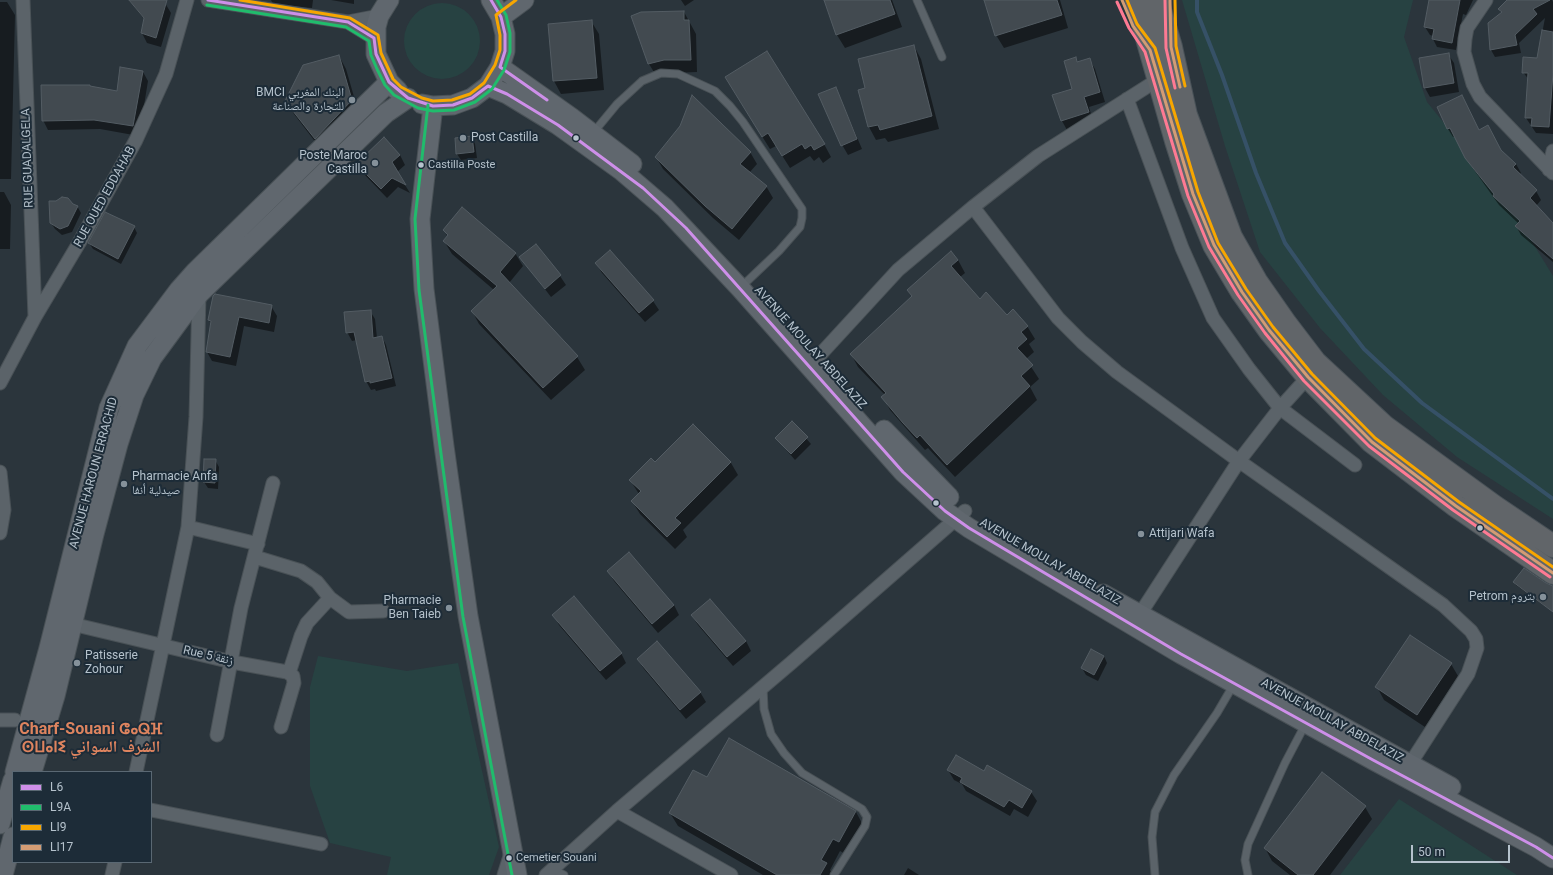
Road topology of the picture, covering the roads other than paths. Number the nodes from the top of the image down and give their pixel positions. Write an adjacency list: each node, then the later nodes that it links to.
1 (23, 0): 33 (street, RUE GUADALGELA)
2 (187, 0): 33 (street, RUE OUED EDDAHAB)
3 (208, 0): 15 (street)
4 (389, 0): 13 (main road)
5 (491, 0): 14 (main road)
6 (524, 0): 14 (main road)
7 (917, 0): 18 (lane)
8 (1122, 0): 17 (highway)
9 (1136, 0): 17 (highway)
10 (1157, 0): 17 (highway)
11 (1170, 0): 17 (highway)
12 (1486, 0): 28 (street)
13 (379, 16): 15 (street); 16 (main road)
14 (501, 17): 19 (main road)
15 (348, 22): 16 (street)
16 (374, 38): 21 (main road)
17 (1160, 48): 20 (highway); 47 (highway)
18 (942, 57)
19 (500, 67): 22 (main road); 26 (main road, AVENUE MOULAY ABDELAZIZ)
20 (1159, 79): 24 (street); 36 (highway)
21 (389, 82): 23 (main road); 30 (main road, AVENUE HAROUN ERRACHID)
22 (488, 86): 25 (main road); 31 (main road, AVENUE MOULAY ABDELAZIZ)
23 (408, 98): 25 (main road); 32 (main road, AVENUE HAROUN ERRACHID)
24 (1127, 99): 29 (street); 38 (street)
25 (433, 106): 75 (main road)
26 (593, 133): 31 (main road, AVENUE MOULAY ABDELAZIZ); 31 (lane)
27 (1553, 151): 28 (street)
28 (1551, 171)
29 (973, 207): 35 (street); 39 (street)
30 (195, 272): 32 (street); 65 (main road, AVENUE HAROUN ERRACHID)
31 (744, 284): 34 (main road, AVENUE MOULAY ABDELAZIZ)
32 (199, 294): 44 (street); 53 (main road, AVENUE HAROUN ERRACHID)
33 (35, 317): 37 (street, RUE OUED EDDAHAB)
34 (799, 344): 35 (main road, AVENUE MOULAY ABDELAZIZ); 43 (main road, AVENUE MOULAY ABDELAZIZ)
35 (818, 357): 43 (main road, AVENUE MOULAY ABDELAZIZ)
36 (1308, 377): 38 (street); 49 (highway)
37 (0, 383)
38 (1280, 408): 39 (street); 40 (street)
39 (1239, 461): 52 (street); 64 (street)
40 (1356, 465)
41 (0, 472): 45 (street)
42 (273, 483): 46 (street)
43 (961, 515): 52 (main road, AVENUE MOULAY ABDELAZIZ); 58 (street)
44 (188, 527): 46 (street); 54 (street)
45 (0, 533)
46 (258, 544): 48 (street)
47 (1553, 546)
48 (255, 557): 50 (street); 55 (street)
49 (1553, 573)
50 (330, 598): 51 (street); 56 (street)
51 (383, 611)
52 (1137, 621): 57 (main road, AVENUE MOULAY ABDELAZIZ); 64 (main road, AVENUE MOULAY ABDELAZIZ)
53 (72, 624): 54 (street, Rue 5 زنقة); 66 (main road, AVENUE HAROUN ERRACHID)
54 (163, 645): 55 (street, Rue 5 زنقة); 67 (street)
55 (232, 662): 56 (street, Rue 5 زنقة); 63 (street)
56 (290, 673): 62 (street)
57 (1234, 684): 61 (main road, AVENUE MOULAY ABDELAZIZ); 86 (lane)
58 (763, 686): 70 (street); 85 (lane)
59 (0, 720): 60 (street)
60 (15, 720)
61 (1306, 723): 76 (main road, AVENUE MOULAY ABDELAZIZ); 87 (lane)
62 (281, 727)
63 (217, 735)
64 (1410, 764): 74 (main road, AVENUE MOULAY ABDELAZIZ)
65 (15, 771)
66 (32, 771)
67 (136, 771)
68 (12, 783): 71 (main road)
69 (152, 810): 73 (street)
70 (617, 811): 78 (street); 84 (street)
71 (0, 824)
72 (12, 841): 79 (main road)
73 (321, 844)
74 (1553, 844)
75 (511, 853): 81 (street); 82 (main road)
76 (1553, 858)
77 (115, 863): 80 (street)
78 (549, 872): 83 (lane)
79 (3, 875)
80 (112, 875)
81 (504, 875)
82 (516, 875)
83 (564, 875)
84 (731, 875)
85 (834, 875)
86 (1155, 875)
87 (1248, 875)

